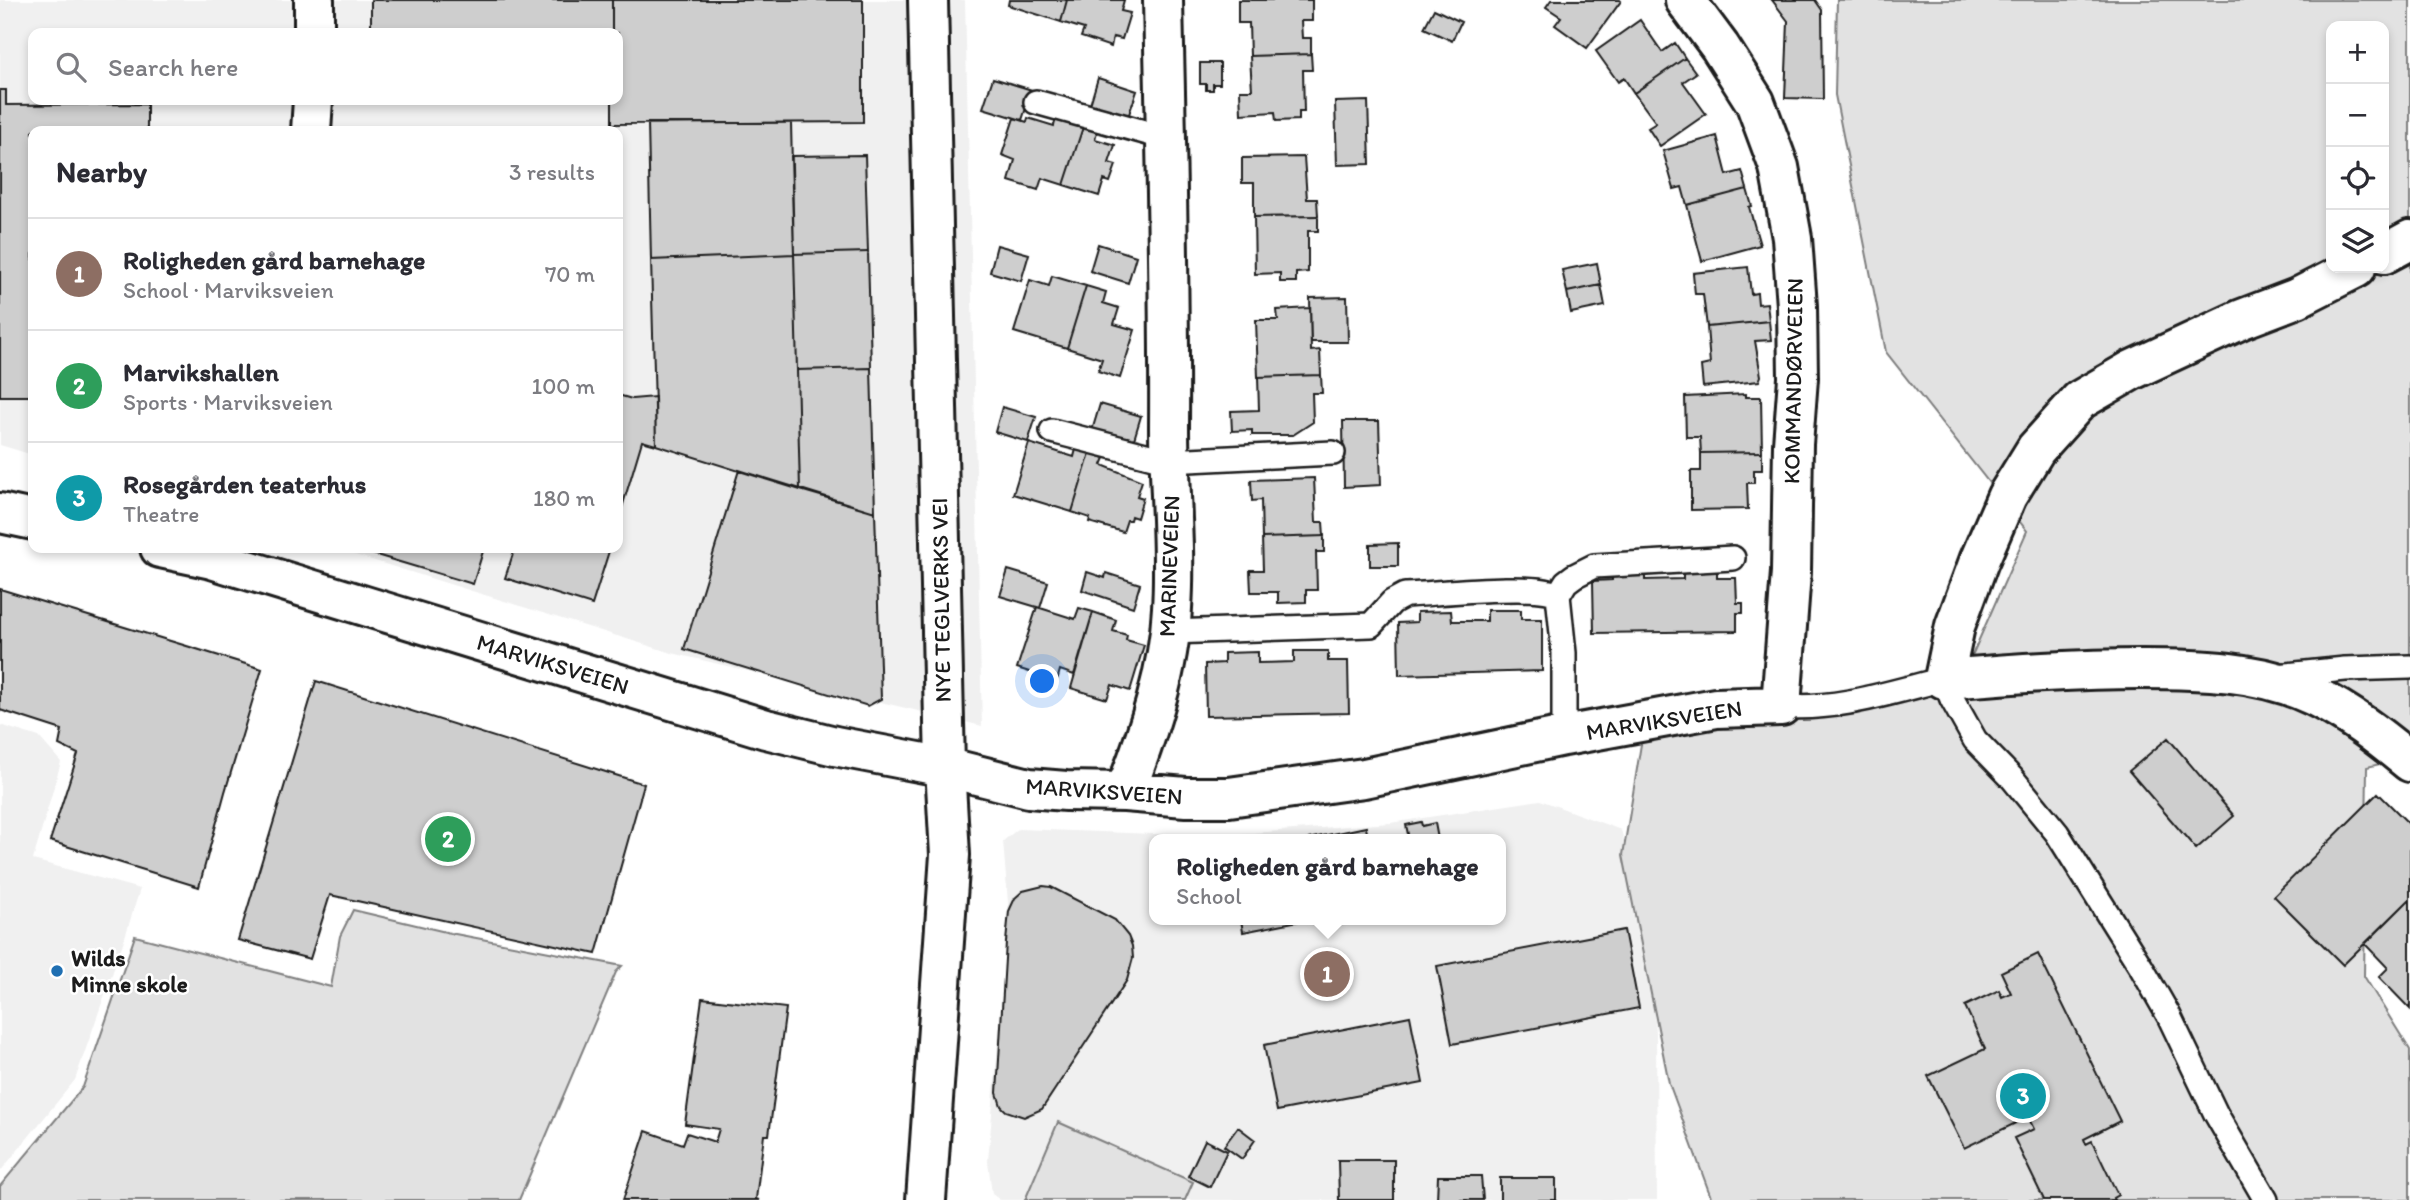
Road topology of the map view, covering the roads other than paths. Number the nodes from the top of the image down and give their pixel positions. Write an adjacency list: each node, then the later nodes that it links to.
1 (314, 0): 5 (street)
2 (928, 0): 28 (street, NYE TEGLVERKS VEI)
3 (1163, 0): 9 (street, MARINEVEIEN)
4 (1685, 0): 25 (street, KOMMANDØRVEIEN)
5 (314, 28)
6 (1035, 102): 9 (lane)
7 (313, 105): 8 (street)
8 (311, 126)
9 (1166, 138): 15 (street, MARINEVEIEN)
10 (2410, 240): 11 (street)
11 (2389, 251)
12 (2346, 273): 24 (street)
13 (1052, 431): 15 (lane)
14 (1333, 453): 15 (lane)
15 (1169, 461): 21 (street, MARINEVEIEN)
16 (0, 513): 17 (street)
17 (28, 519)
18 (214, 553): 28 (street, MARVIKSVEIEN)
19 (1733, 558): 20 (lane)
20 (1558, 595): 21 (lane); 26 (lane)
21 (1170, 632): 29 (street, MARINEVEIEN)
22 (2410, 667): 23 (lane)
23 (2264, 678): 24 (street); 27 (street)
24 (1944, 679): 25 (lane, MARVIKSVEIEN); 31 (lane)
25 (1782, 705): 26 (street, MARVIKSVEIEN)
26 (1564, 736): 29 (street, MARVIKSVEIEN)
27 (2410, 762)
28 (945, 767): 29 (street, MARVIKSVEIEN); 30 (street, NYE TEGLVERKS VEI)
29 (1125, 792)
30 (926, 1200)
31 (2266, 1200)

